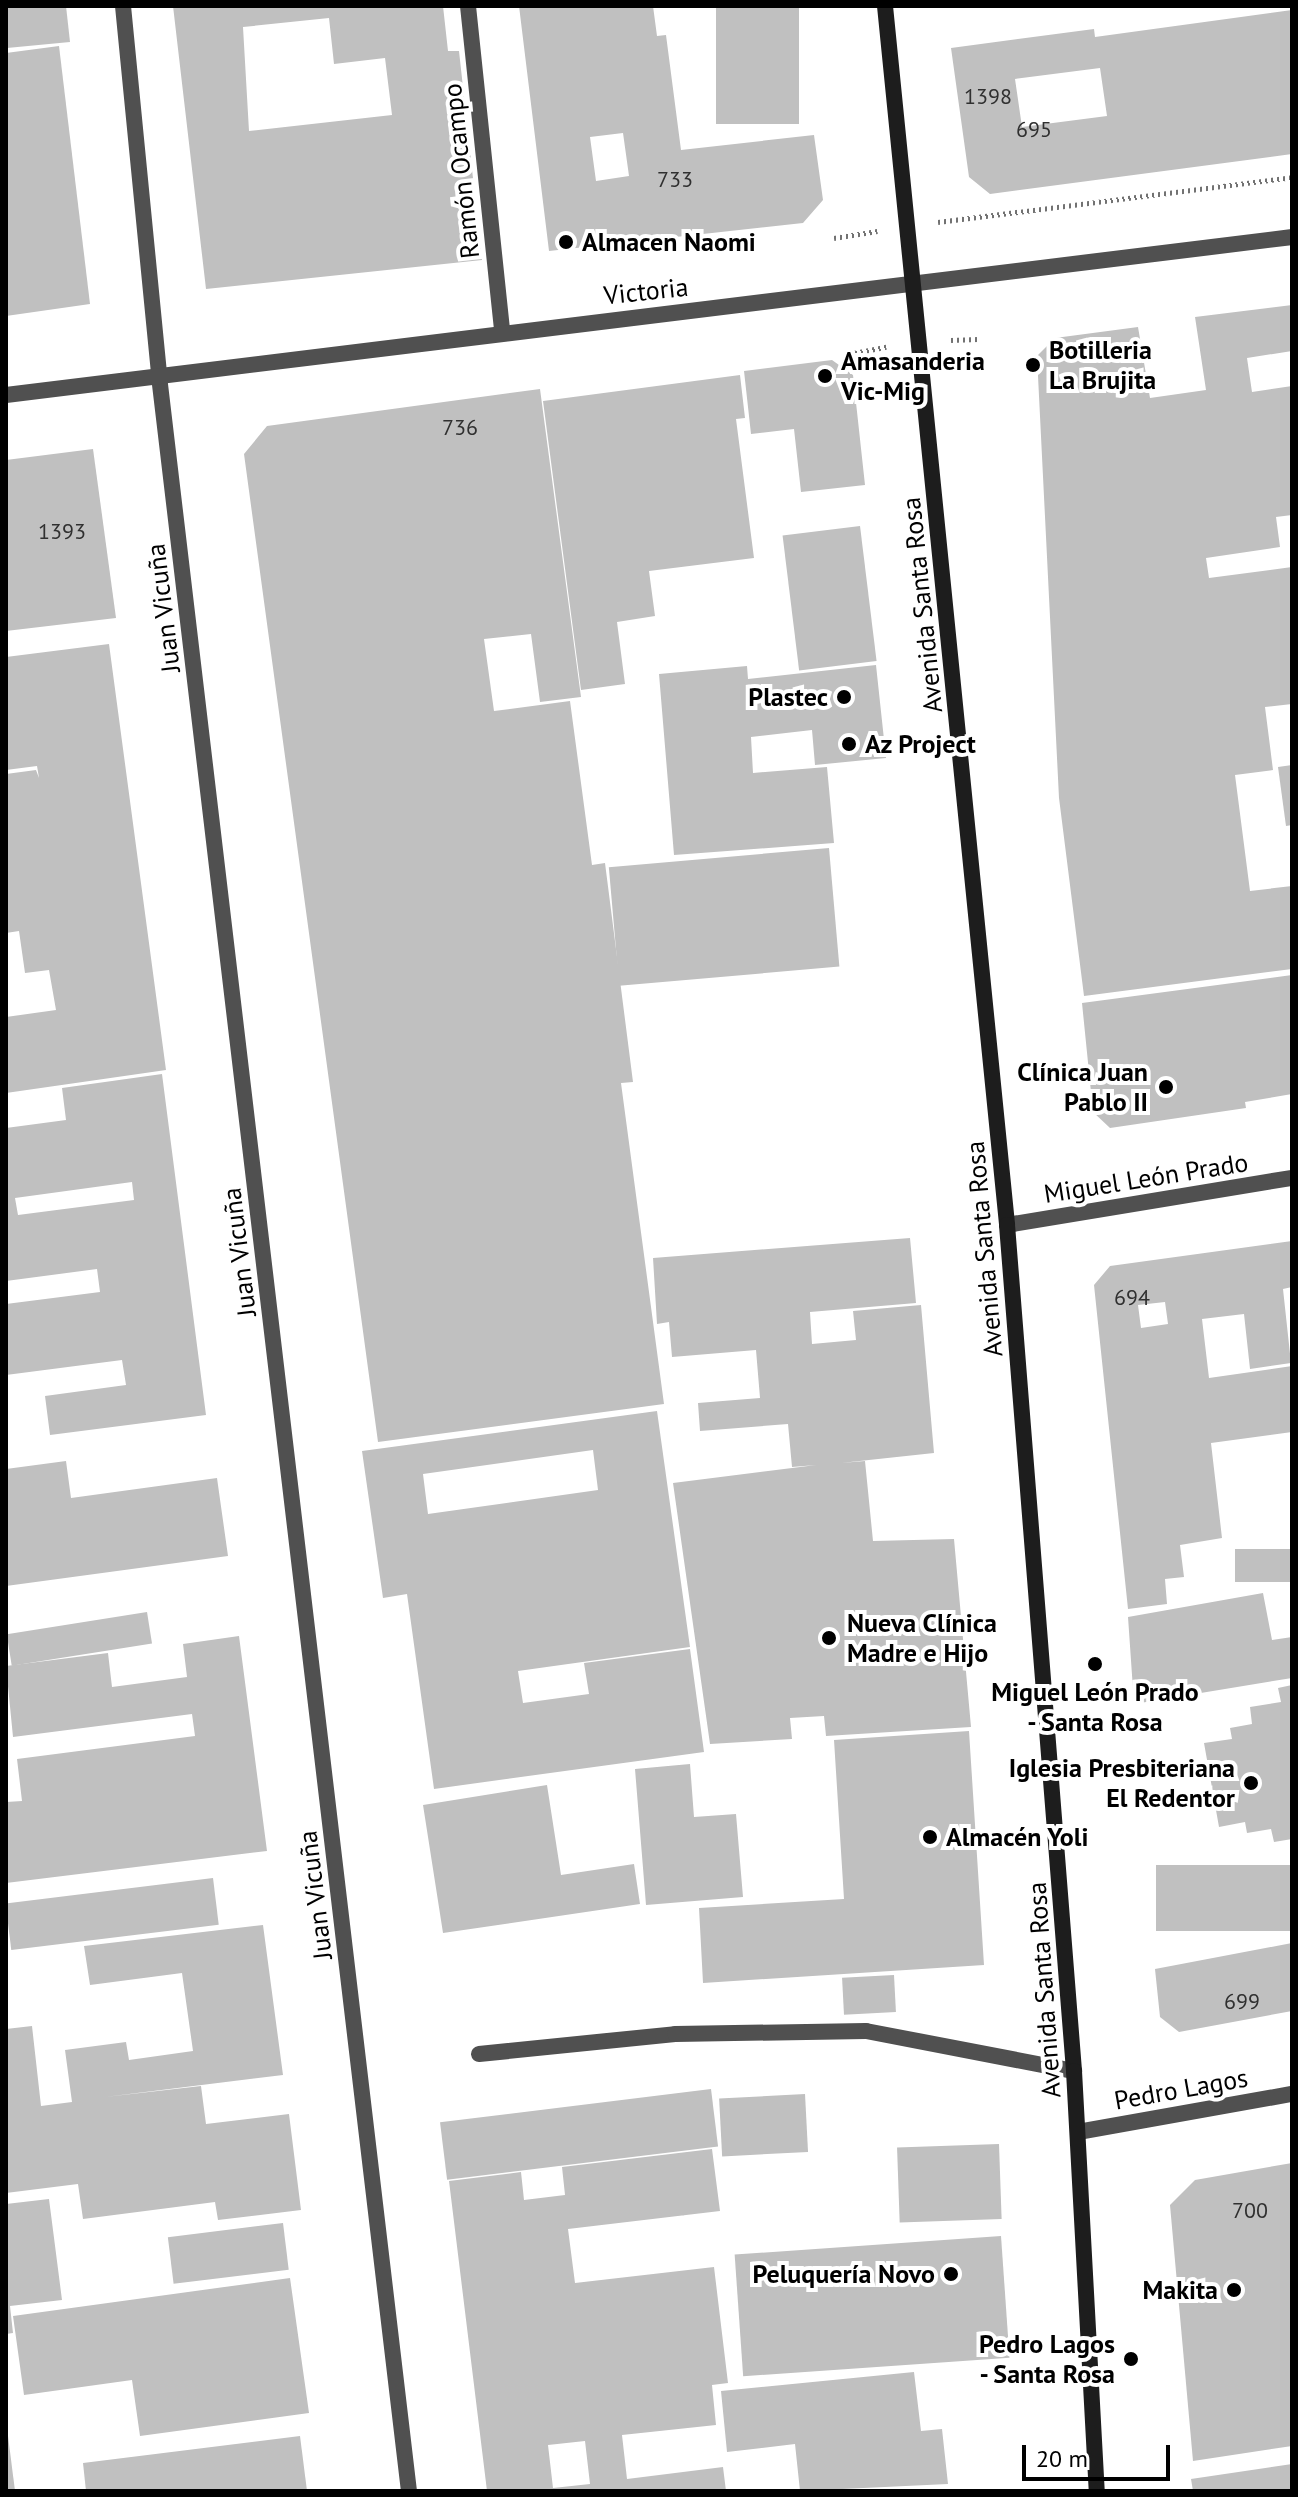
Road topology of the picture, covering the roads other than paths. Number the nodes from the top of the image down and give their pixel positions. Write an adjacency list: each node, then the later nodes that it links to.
1 (123, 6): 7 (street, Juan Vicuña)
2 (468, 6): 6 (street, Ramón Ocampo)
3 (885, 6): 5 (main road, Avenida Santa Rosa)
4 (1292, 237): 5 (street, Victoria)
5 (913, 284): 6 (street, Victoria); 10 (main road, Avenida Santa Rosa)
6 (502, 331): 7 (street, Victoria)
7 (159, 376): 8 (street, Victoria); 15 (street, Juan Vicuña)
8 (6, 395)
9 (1292, 1178): 10 (street, Miguel León Prado)
10 (1007, 1225): 12 (main road, Avenida Santa Rosa)
11 (479, 2054): 12 (street)
12 (1074, 2071): 14 (main road, Avenida Santa Rosa)
13 (1292, 2094): 14 (street, Pedro Lagos)
14 (1078, 2132): 16 (main road, Avenida Santa Rosa)
15 (409, 2491)
16 (1097, 2491)

